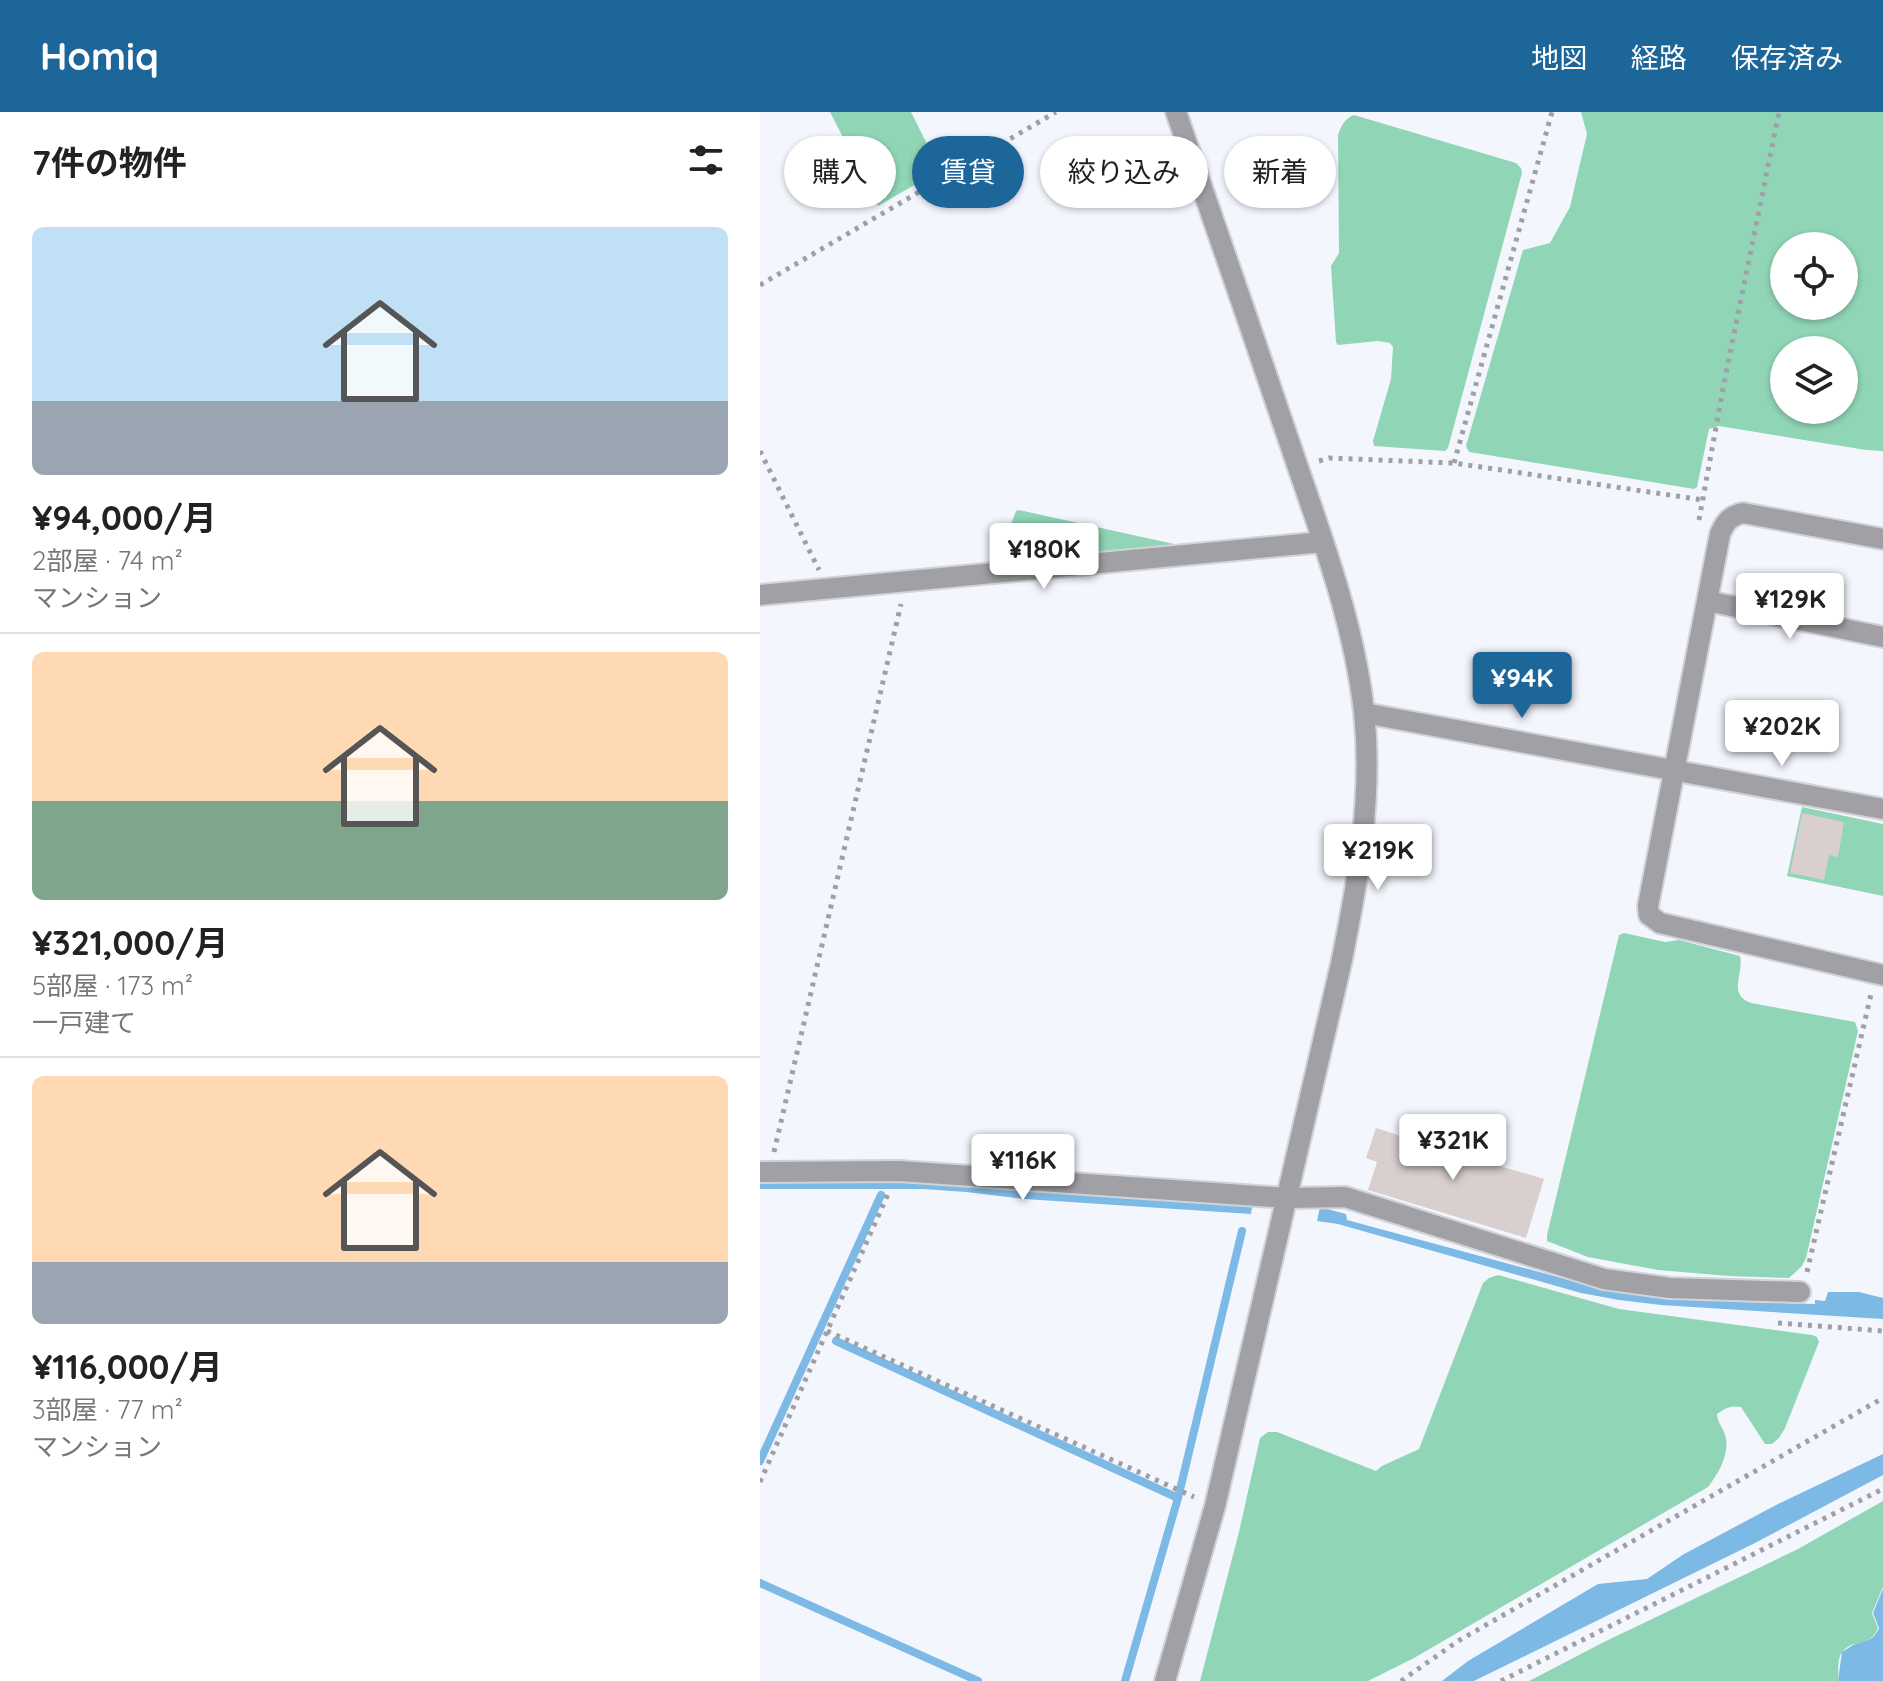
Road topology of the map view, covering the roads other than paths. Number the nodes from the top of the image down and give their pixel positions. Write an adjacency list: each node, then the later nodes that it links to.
1 (1176, 112): 3 (street)
2 (1883, 539): 5 (street)
3 (1323, 542): 4 (street); 7 (street)
4 (760, 595)
5 (1707, 601): 6 (street); 8 (street)
6 (1883, 637)
7 (1364, 713): 8 (street); 12 (street)
8 (1673, 771): 9 (street); 10 (street)
9 (1883, 809)
10 (1879, 974)
11 (765, 1172): 12 (street)
12 (1287, 1198): 13 (street); 14 (street)
13 (1800, 1292)
14 (1165, 1681)

